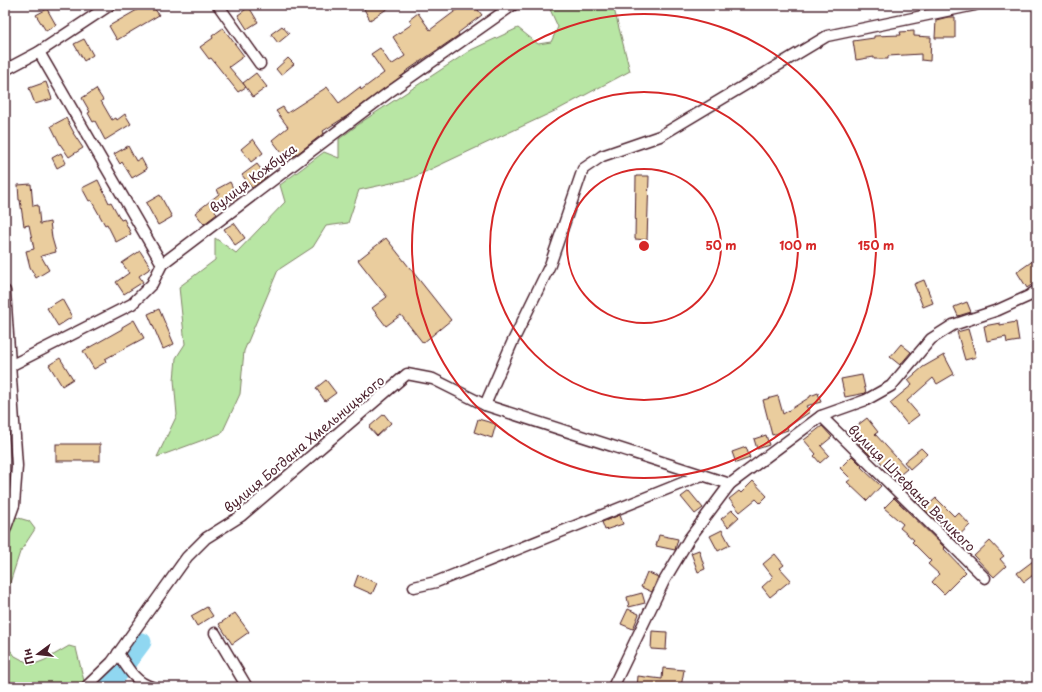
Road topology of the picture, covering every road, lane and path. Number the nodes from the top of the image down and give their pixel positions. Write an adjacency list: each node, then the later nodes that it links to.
1 (110, 5): 5 (street)
2 (218, 5): 6 (street)
3 (513, 5): 8 (street, вулиця Кожбука)
4 (976, 5): 12 (street)
5 (39, 52): 7 (street); 8 (street)
6 (260, 64)
7 (5, 70)
8 (162, 264): 11 (street, вулиця Кожбука)
9 (1037, 290): 13 (street)
10 (5, 291): 11 (street)
11 (8, 368): 16 (street)
12 (485, 405): 14 (street, вулиця Богдана Хмельницького); 20 (street, вулиця Богдана Хмельницького)
13 (821, 416): 15 (street); 17 (street, вулиця Штефана Великого)
14 (702, 475): 15 (street, вулиця Богдана Хмельницького); 18 (street)
15 (730, 484): 24 (street)
16 (5, 530)
17 (985, 578)
18 (414, 587)
19 (215, 634): 23 (street)
20 (120, 656): 21 (street, вулиця Богдана Хмельницького); 22 (street)
21 (86, 687)
22 (152, 687)
23 (247, 687)
24 (613, 687)

